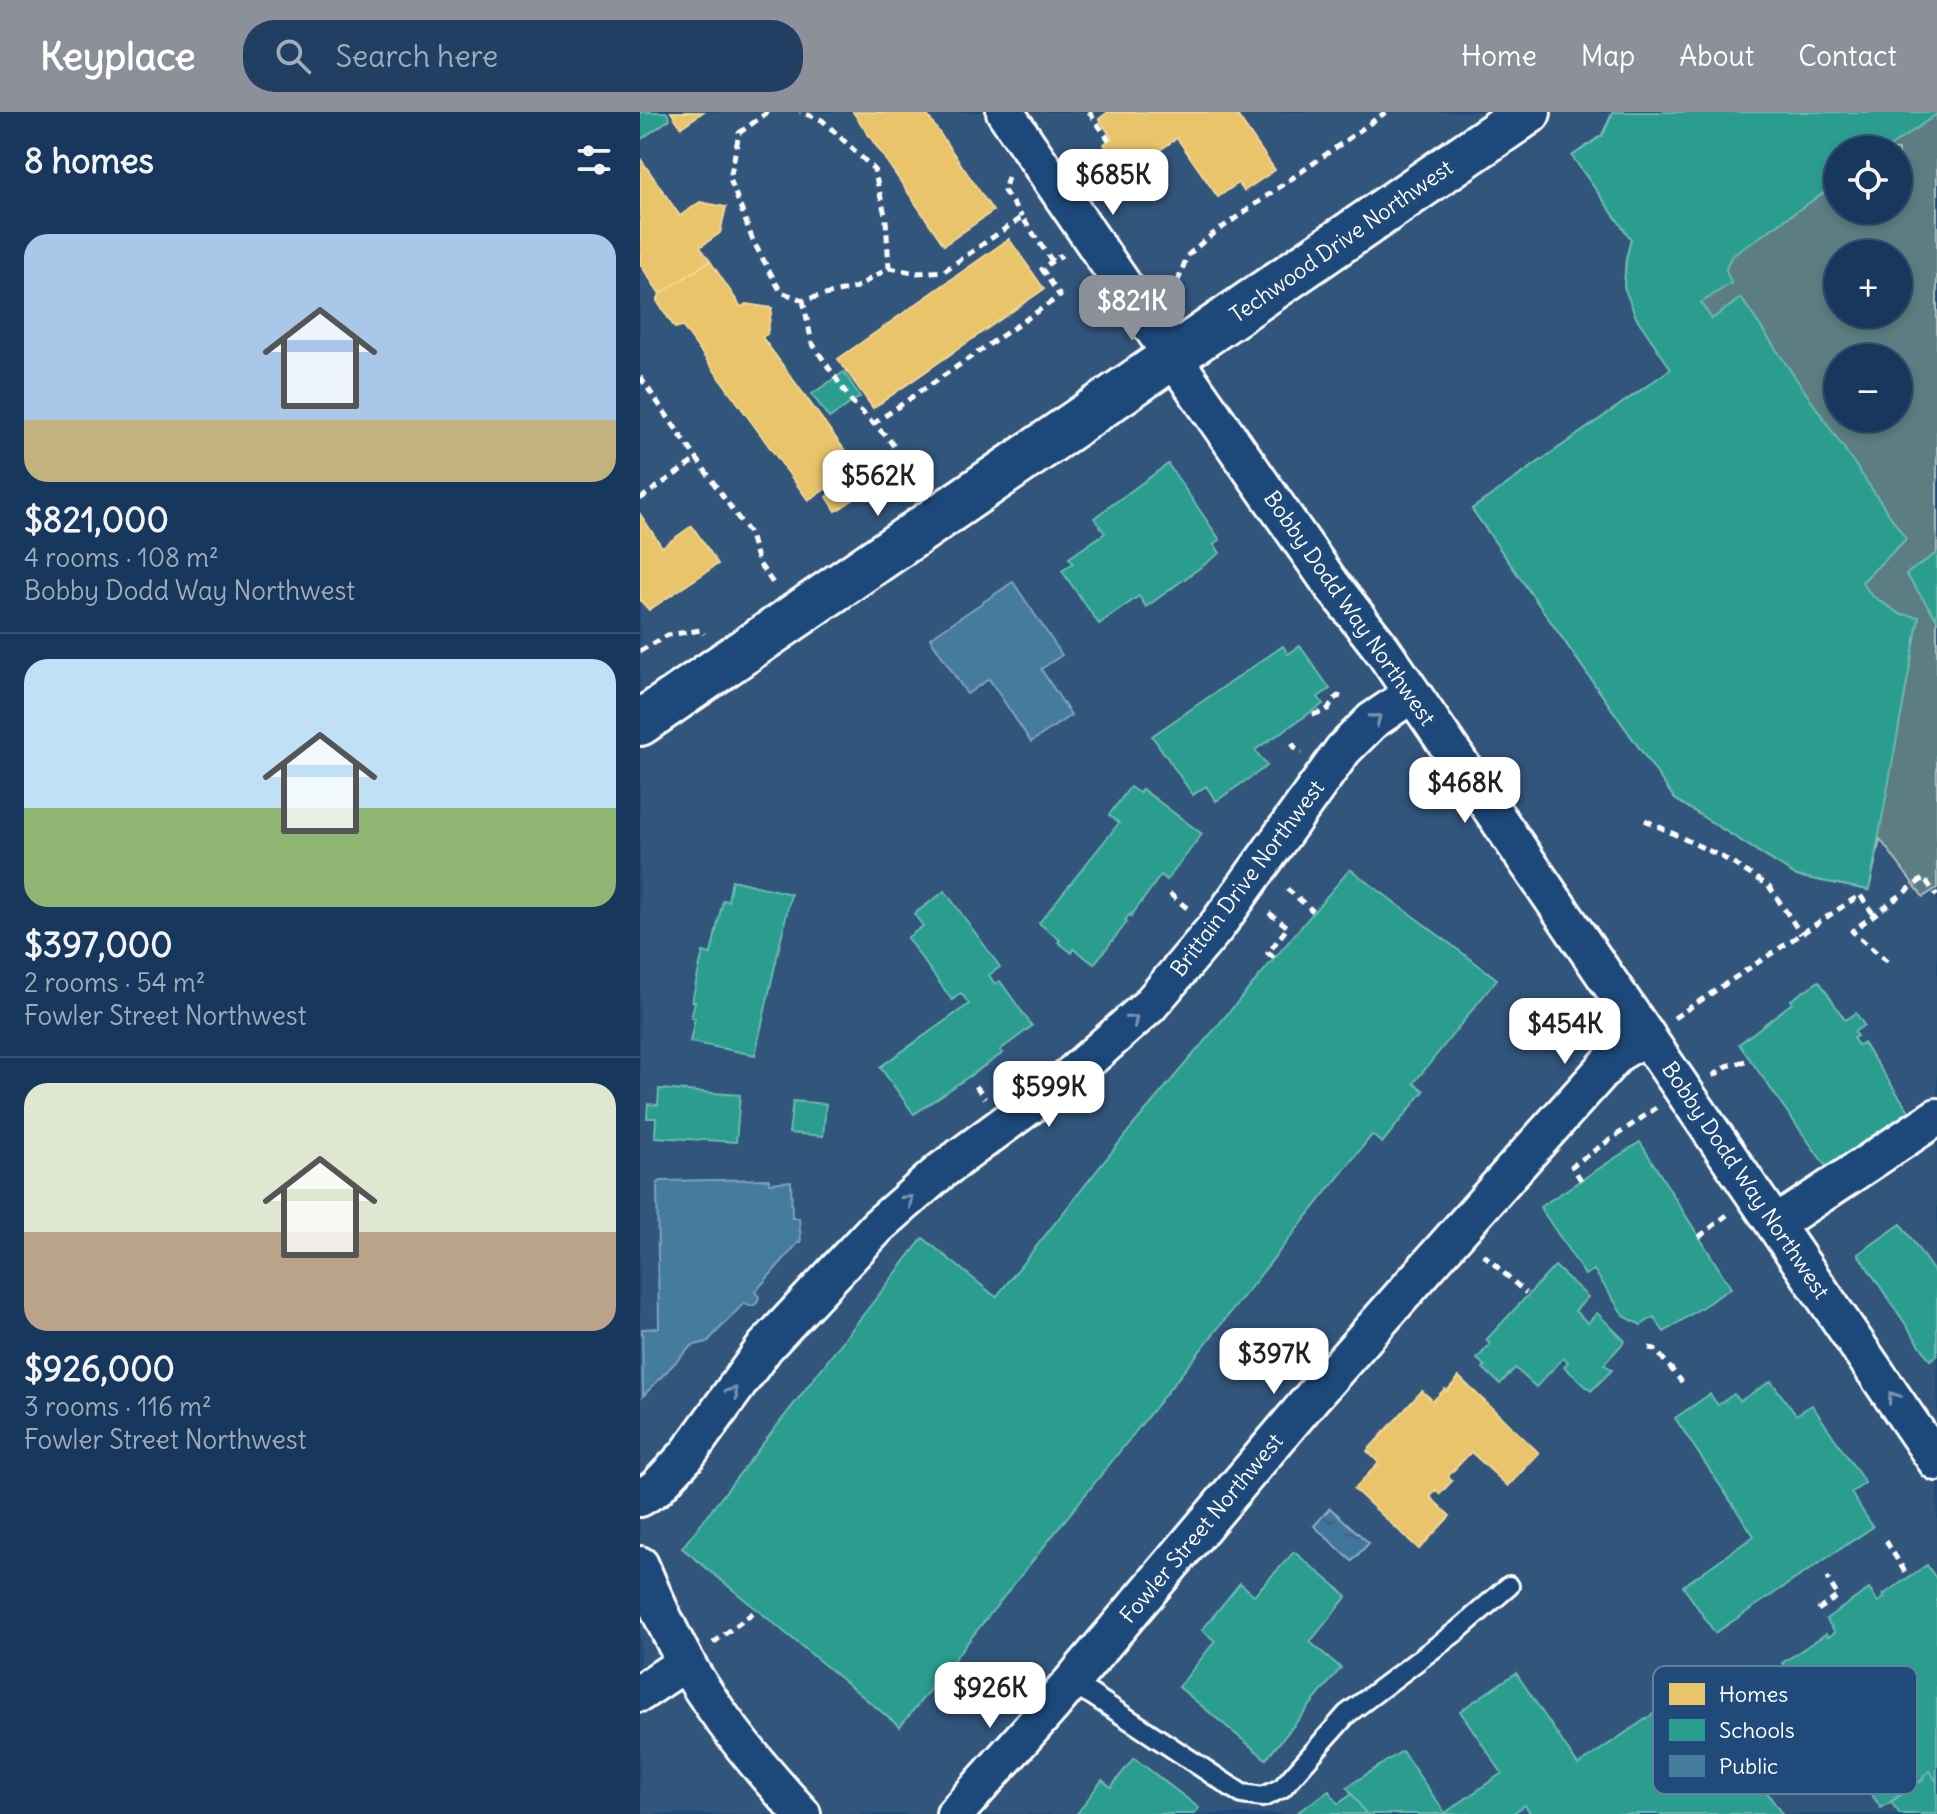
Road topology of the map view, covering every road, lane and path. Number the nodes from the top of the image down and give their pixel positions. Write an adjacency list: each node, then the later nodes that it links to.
1 (768, 112): 14 (path)
2 (800, 112): 12 (path)
3 (1005, 112): 15 (street, Bobby Dodd Way Northwest)
4 (1089, 112): 7 (path)
5 (1386, 112): 13 (path)
6 (1528, 112): 15 (street, Techwood Drive Northwest)
7 (1109, 140)
8 (1009, 173): 9 (path)
9 (1022, 217): 11 (path); 12 (path)
10 (1063, 254): 11 (path)
11 (1052, 261): 17 (path)
12 (889, 268): 14 (path)
13 (1173, 295)
14 (803, 300): 17 (path)
15 (1173, 356): 22 (street, Bobby Dodd Way Northwest); 25 (street, Techwood Drive Northwest)
16 (640, 377): 18 (path)
17 (873, 424): 19 (path)
18 (697, 459): 20 (path); 21 (path)
19 (915, 477)
20 (640, 499)
21 (767, 576)
22 (1412, 694): 35 (street, Bobby Dodd Way Northwest); 51 (street, Brittain Drive Northwest, one-way to 22)
23 (1354, 703): 24 (path)
24 (1313, 715)
25 (640, 723)
26 (1645, 820): 32 (path)
27 (1280, 883): 30 (path)
28 (1937, 896): 31 (path)
29 (1262, 907): 33 (path)
30 (1313, 911)
31 (1874, 915): 32 (path); 34 (path)
32 (1801, 934): 35 (path)
33 (1274, 958)
34 (1887, 962)
35 (1658, 1028): 43 (street, Bobby Dodd Way Northwest); 60 (street, Fowler Street Northwest)
36 (1750, 1060): 37 (path)
37 (1709, 1079)
38 (976, 1086): 39 (path)
39 (981, 1092)
40 (1657, 1107): 42 (path)
41 (1937, 1117): 43 (street)
42 (1581, 1180)
43 (1776, 1224): 50 (street, Bobby Dodd Way Northwest, one-way to 43)
44 (1709, 1229): 45 (path)
45 (1699, 1237)
46 (1480, 1251): 47 (path)
47 (1526, 1293)
48 (1649, 1348): 49 (path)
49 (1682, 1382)
50 (1937, 1462)
51 (640, 1498)
52 (1886, 1541): 54 (path)
53 (640, 1565): 59 (street)
54 (1908, 1577)
55 (1827, 1578): 58 (path)
56 (1509, 1586): 60 (lane)
57 (757, 1610): 59 (path)
58 (1818, 1610)
59 (686, 1662): 61 (street); 62 (street)
60 (1070, 1683): 63 (street, Fowler Street Northwest)
61 (640, 1693)
62 (802, 1814)
63 (955, 1814)

